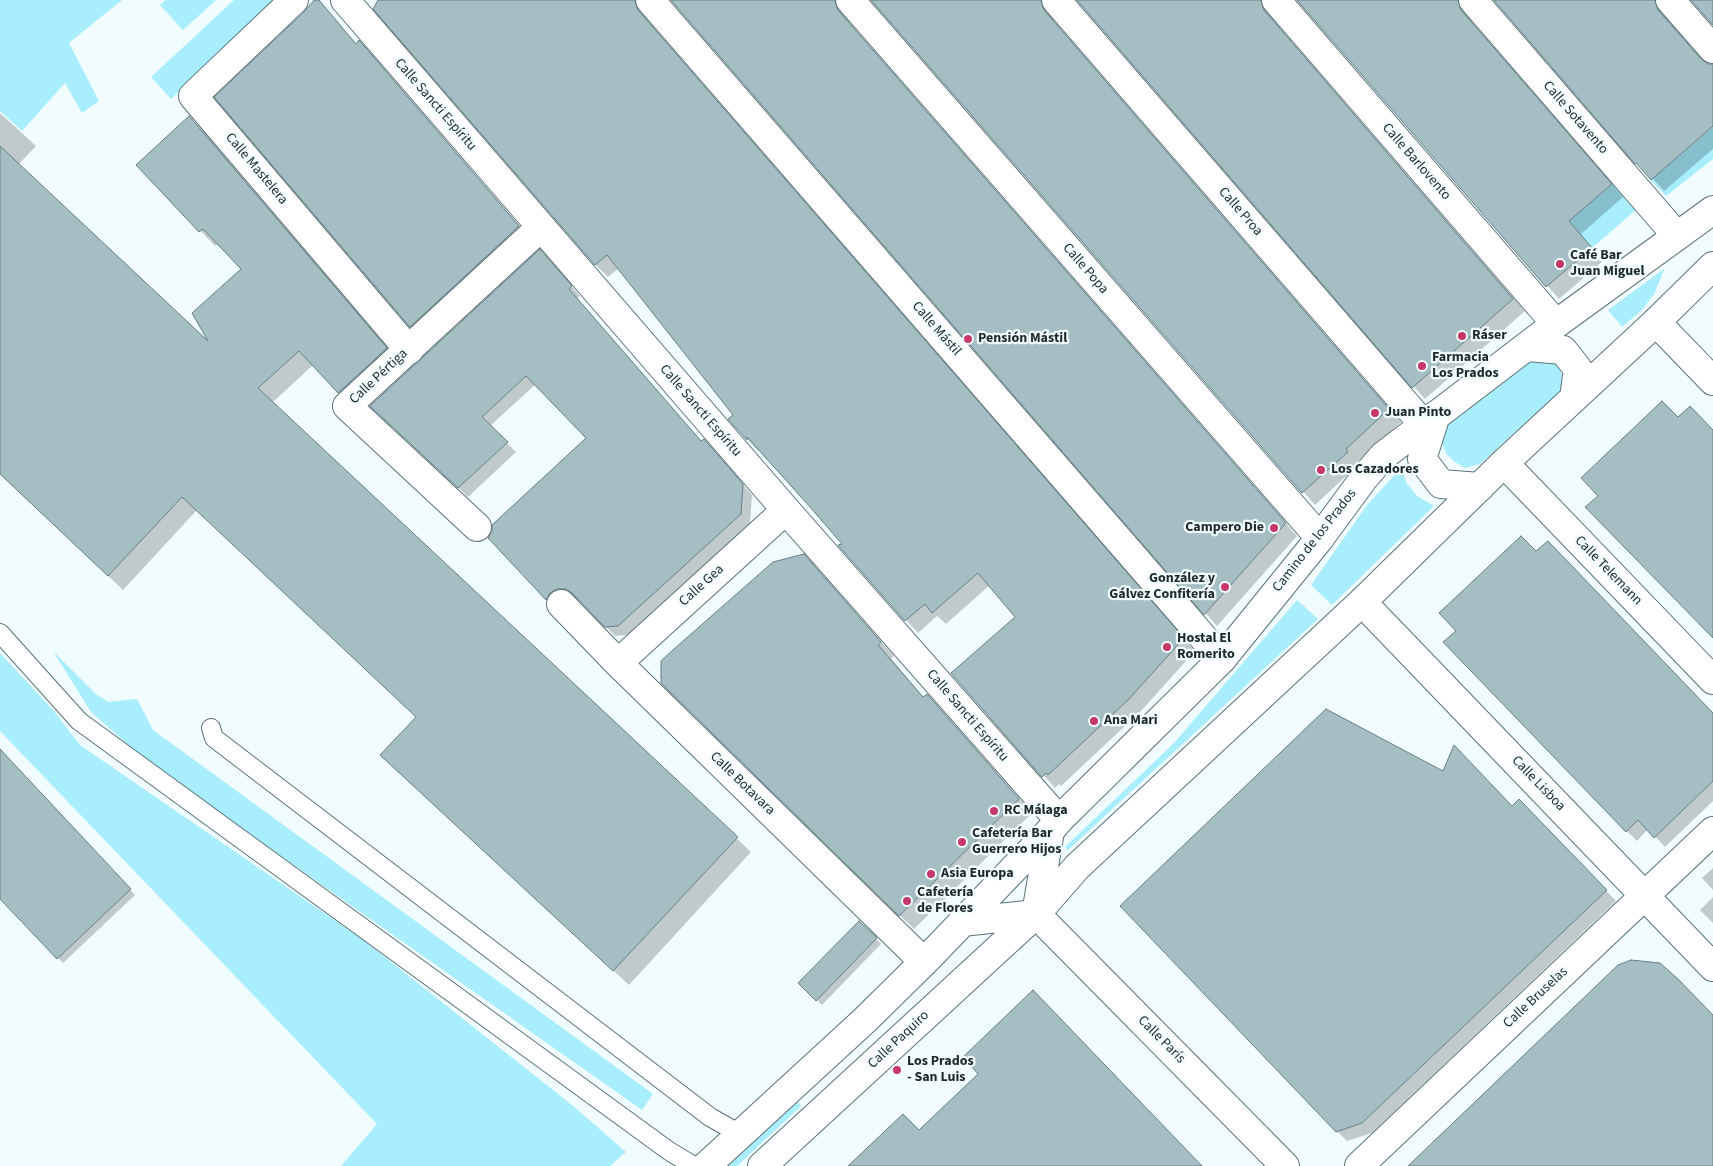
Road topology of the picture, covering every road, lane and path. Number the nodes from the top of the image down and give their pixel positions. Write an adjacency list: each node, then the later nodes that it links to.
1 (294, 0): 17 (street, Calle Mastelera)
2 (345, 0): 11 (street, Calle Sancti Espíritu)
3 (650, 0): 29 (street, Calle Mástil)
4 (850, 0): 25 (street, Calle Popa)
5 (1056, 0): 20 (street, Calle Proa)
6 (1276, 0): 15 (street, Calle Barlovento)
7 (1473, 0): 12 (street, Calle Sotavento)
8 (1670, 0): 9 (street)
9 (1713, 50)
10 (1713, 210): 12 (street, Camino de los Prados)
11 (541, 227): 17 (street, Calle Pértiga); 23 (street, Calle Sancti Espíritu)
12 (1678, 236): 15 (street, Camino de los Prados)
13 (1713, 266): 14 (street)
14 (1656, 322): 18 (street); 19 (street)
15 (1556, 324): 16 (street, Camino de los Prados)
16 (1526, 347): 19 (street); 20 (street, Camino de los Prados)
17 (409, 350): 24 (street, Calle Pértiga)
18 (1713, 382)
19 (1574, 398): 21 (street)
20 (1429, 420): 22 (street); 25 (street, Camino de los Prados)
21 (1504, 463): 22 (street); 31 (street, Calle Telemann)
22 (1480, 487): 26 (street)
23 (786, 510): 30 (street, Calle Gea); 33 (street, Calle Sancti Espíritu)
24 (477, 527)
25 (1320, 538): 29 (street, Camino de los Prados)
26 (1362, 602): 35 (street, Calle Lisboa); 36 (street)
27 (561, 604): 30 (street, Calle Botavara)
28 (0, 633): 41 (lane)
29 (1222, 659): 33 (street, Camino de los Prados)
30 (618, 663): 38 (street, Calle Botavara)
31 (1713, 680)
32 (211, 728): 40 (lane)
33 (1055, 826): 36 (street); 37 (street, Camino de los Prados)
34 (1713, 831): 35 (street, Calle Bruselas)
35 (1644, 896): 39 (street, Calle Lisboa); 45 (street, Calle Bruselas)
36 (1036, 914): 37 (street); 43 (street, Calle Paquiro); 44 (street, Calle París)
37 (962, 922): 38 (street)
38 (924, 962): 40 (street)
39 (1713, 967)
40 (740, 1134): 42 (street)
41 (694, 1166)
42 (706, 1166)
43 (762, 1166)
44 (1285, 1166)
45 (1359, 1166)

